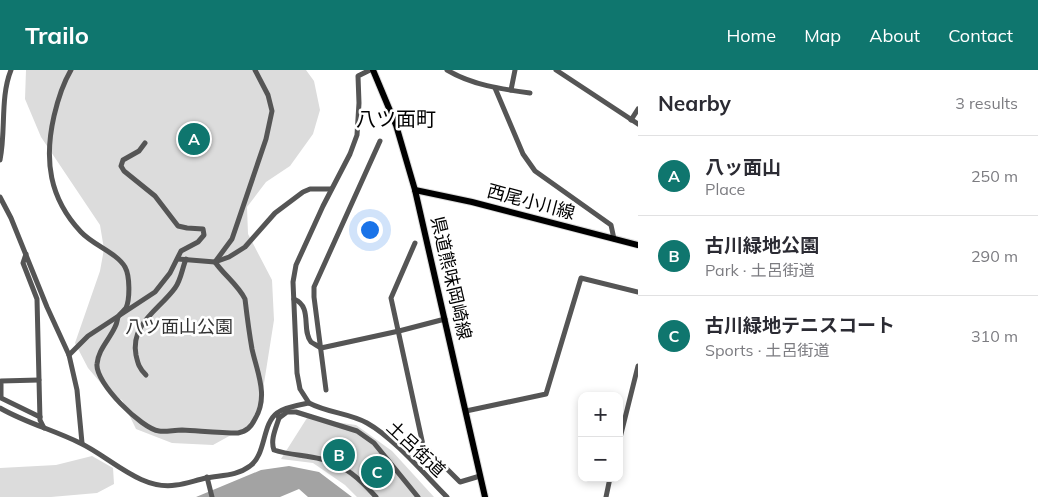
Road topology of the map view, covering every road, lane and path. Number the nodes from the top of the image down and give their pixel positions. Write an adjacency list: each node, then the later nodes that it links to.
1 (11, 70): 16 (street)
2 (71, 70): 29 (street)
3 (255, 70): 26 (street)
4 (372, 70): 17 (street); 18 (main road, 県道熊味岡崎線)
5 (447, 70): 8 (street)
6 (515, 70): 9 (street)
7 (556, 70): 12 (street)
8 (495, 88): 9 (street); 20 (street)
9 (511, 90): 10 (street)
10 (530, 93)
11 (638, 109): 12 (street)
12 (631, 120): 13 (street)
13 (638, 124)
14 (380, 141): 32 (street)
15 (145, 143): 24 (street)
16 (0, 160)
17 (331, 189): 26 (street); 28 (street)
18 (415, 190): 20 (main road, 西尾小川線); 30 (main road, 県道熊味岡崎線)
19 (0, 197): 23 (street)
20 (614, 239): 22 (main road, 西尾小川線)
21 (415, 243): 31 (street)
22 (638, 245)
23 (26, 254): 33 (street); 36 (street)
24 (178, 259): 25 (street); 29 (street)
25 (186, 259): 26 (street); 35 (street)
26 (215, 262): 29 (street)
27 (638, 292): 42 (street)
28 (294, 299): 32 (street); 37 (street)
29 (119, 316): 33 (street)
30 (444, 319): 31 (street); 42 (main road, 県道熊味岡崎線)
31 (399, 331): 32 (street); 48 (street)
32 (322, 348): 38 (street)
33 (69, 355): 47 (street)
34 (638, 366): 46 (street)
35 (146, 374)
36 (39, 380): 44 (street); 44 (street)
37 (300, 389): 39 (street); 40 (street)
38 (326, 390)
39 (309, 403): 40 (street); 54 (street, 土呂街道)
40 (297, 406): 43 (street)
41 (0, 408): 45 (street)
42 (466, 411): 48 (main road, 県道熊味岡崎線)
43 (277, 416): 49 (street); 52 (street); 53 (street)
44 (40, 417): 45 (street)
45 (44, 428): 47 (street)
46 (620, 437)
47 (82, 443): 49 (street)
48 (480, 476): 55 (main road, 県道熊味岡崎線)
49 (207, 478): 51 (street)
50 (609, 482): 56 (street)
51 (212, 497)
52 (376, 497)
53 (418, 497)
54 (447, 497)
55 (485, 497)
56 (606, 497)

